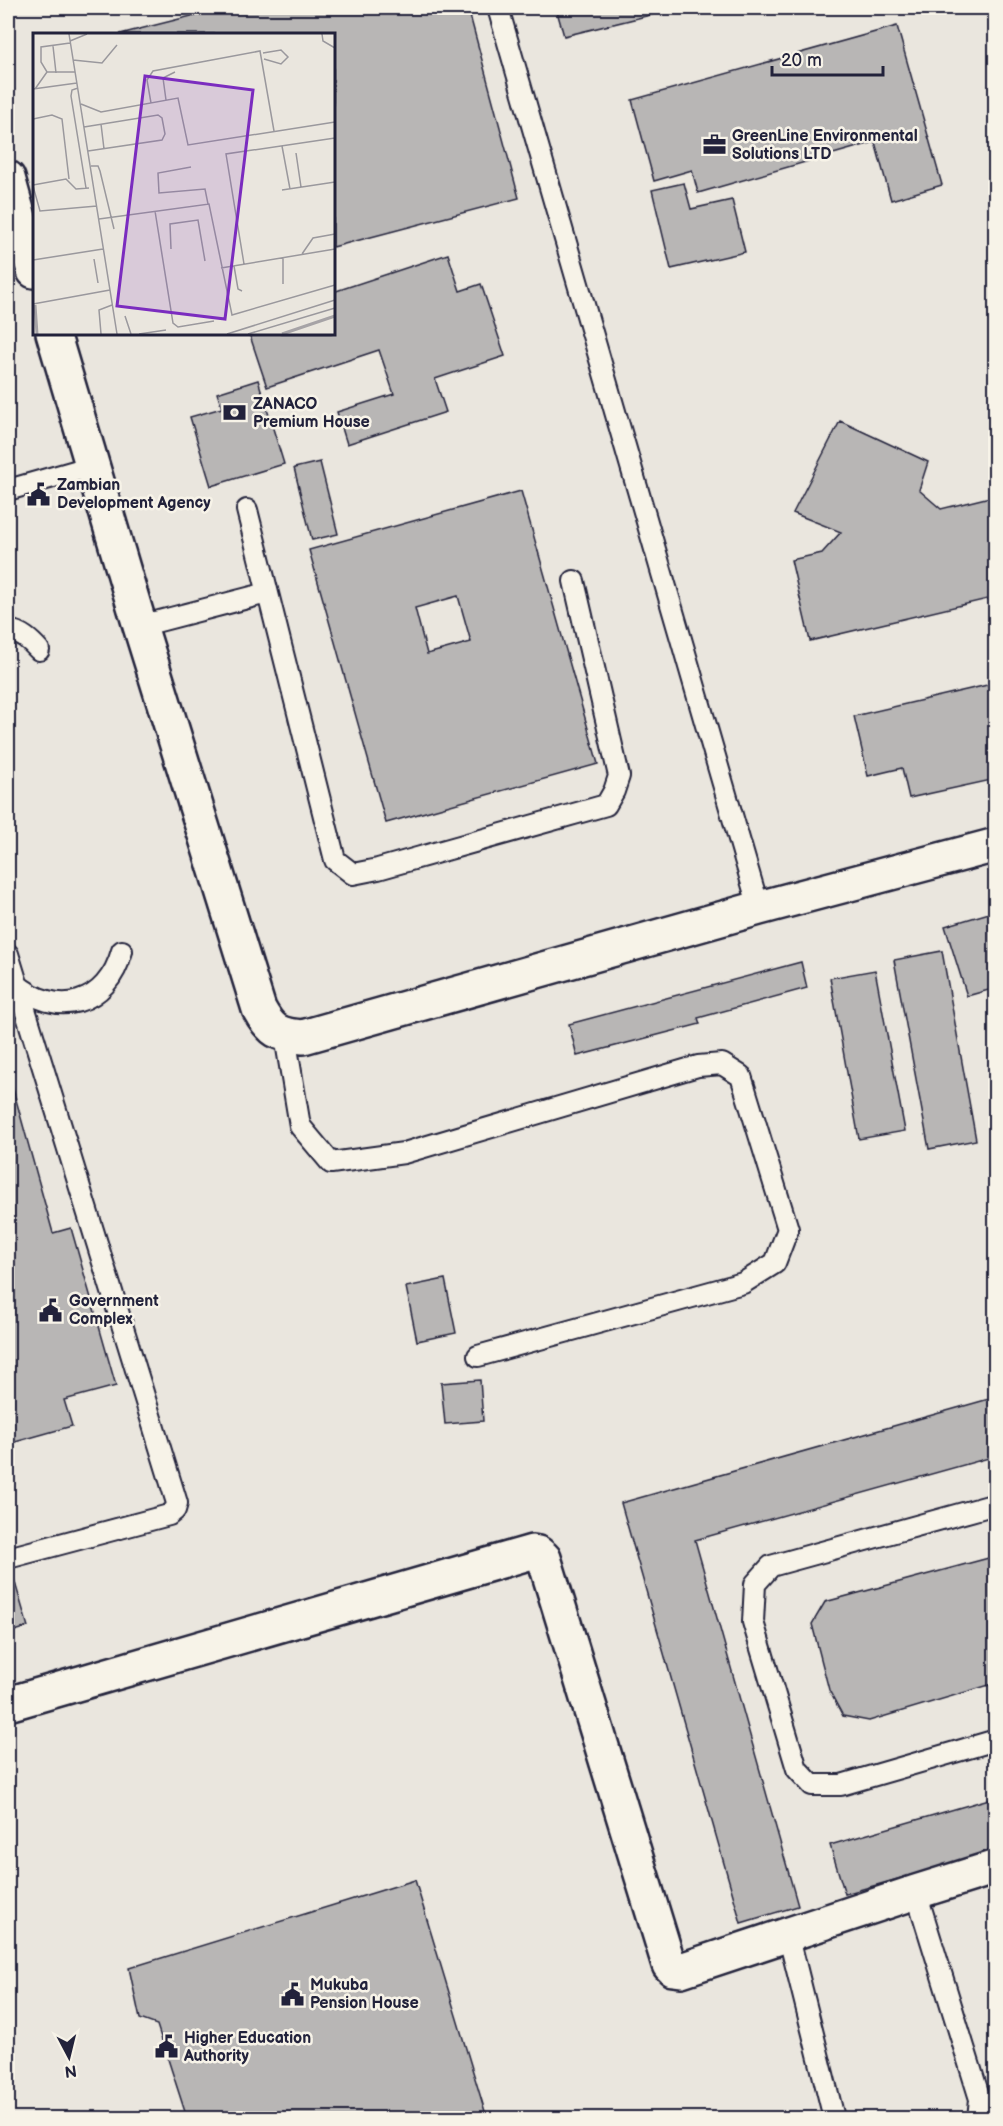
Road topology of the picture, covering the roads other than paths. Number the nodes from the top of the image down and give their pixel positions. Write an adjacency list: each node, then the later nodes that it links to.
1 (498, 8): 14 (lane)
2 (8, 178): 3 (street)
3 (33, 267)
4 (53, 334): 5 (street)
5 (92, 466): 6 (lane); 10 (street)
6 (8, 490)
7 (247, 510): 9 (lane)
8 (574, 581): 9 (lane)
9 (267, 593): 10 (lane)
10 (140, 626): 18 (street)
11 (8, 630): 12 (lane)
12 (39, 650)
13 (996, 845): 14 (street)
14 (759, 908): 18 (street)
15 (122, 951): 17 (lane)
16 (8, 954): 17 (lane)
17 (15, 983): 21 (lane)
18 (285, 1036): 19 (lane)
19 (478, 1356)
20 (996, 1504): 23 (lane)
21 (8, 1558)
22 (8, 1704): 26 (street)
23 (996, 1740)
24 (996, 1868): 25 (street)
25 (916, 1892): 26 (street); 28 (lane)
26 (788, 1934): 27 (lane)
27 (834, 2118)
28 (978, 2118)

